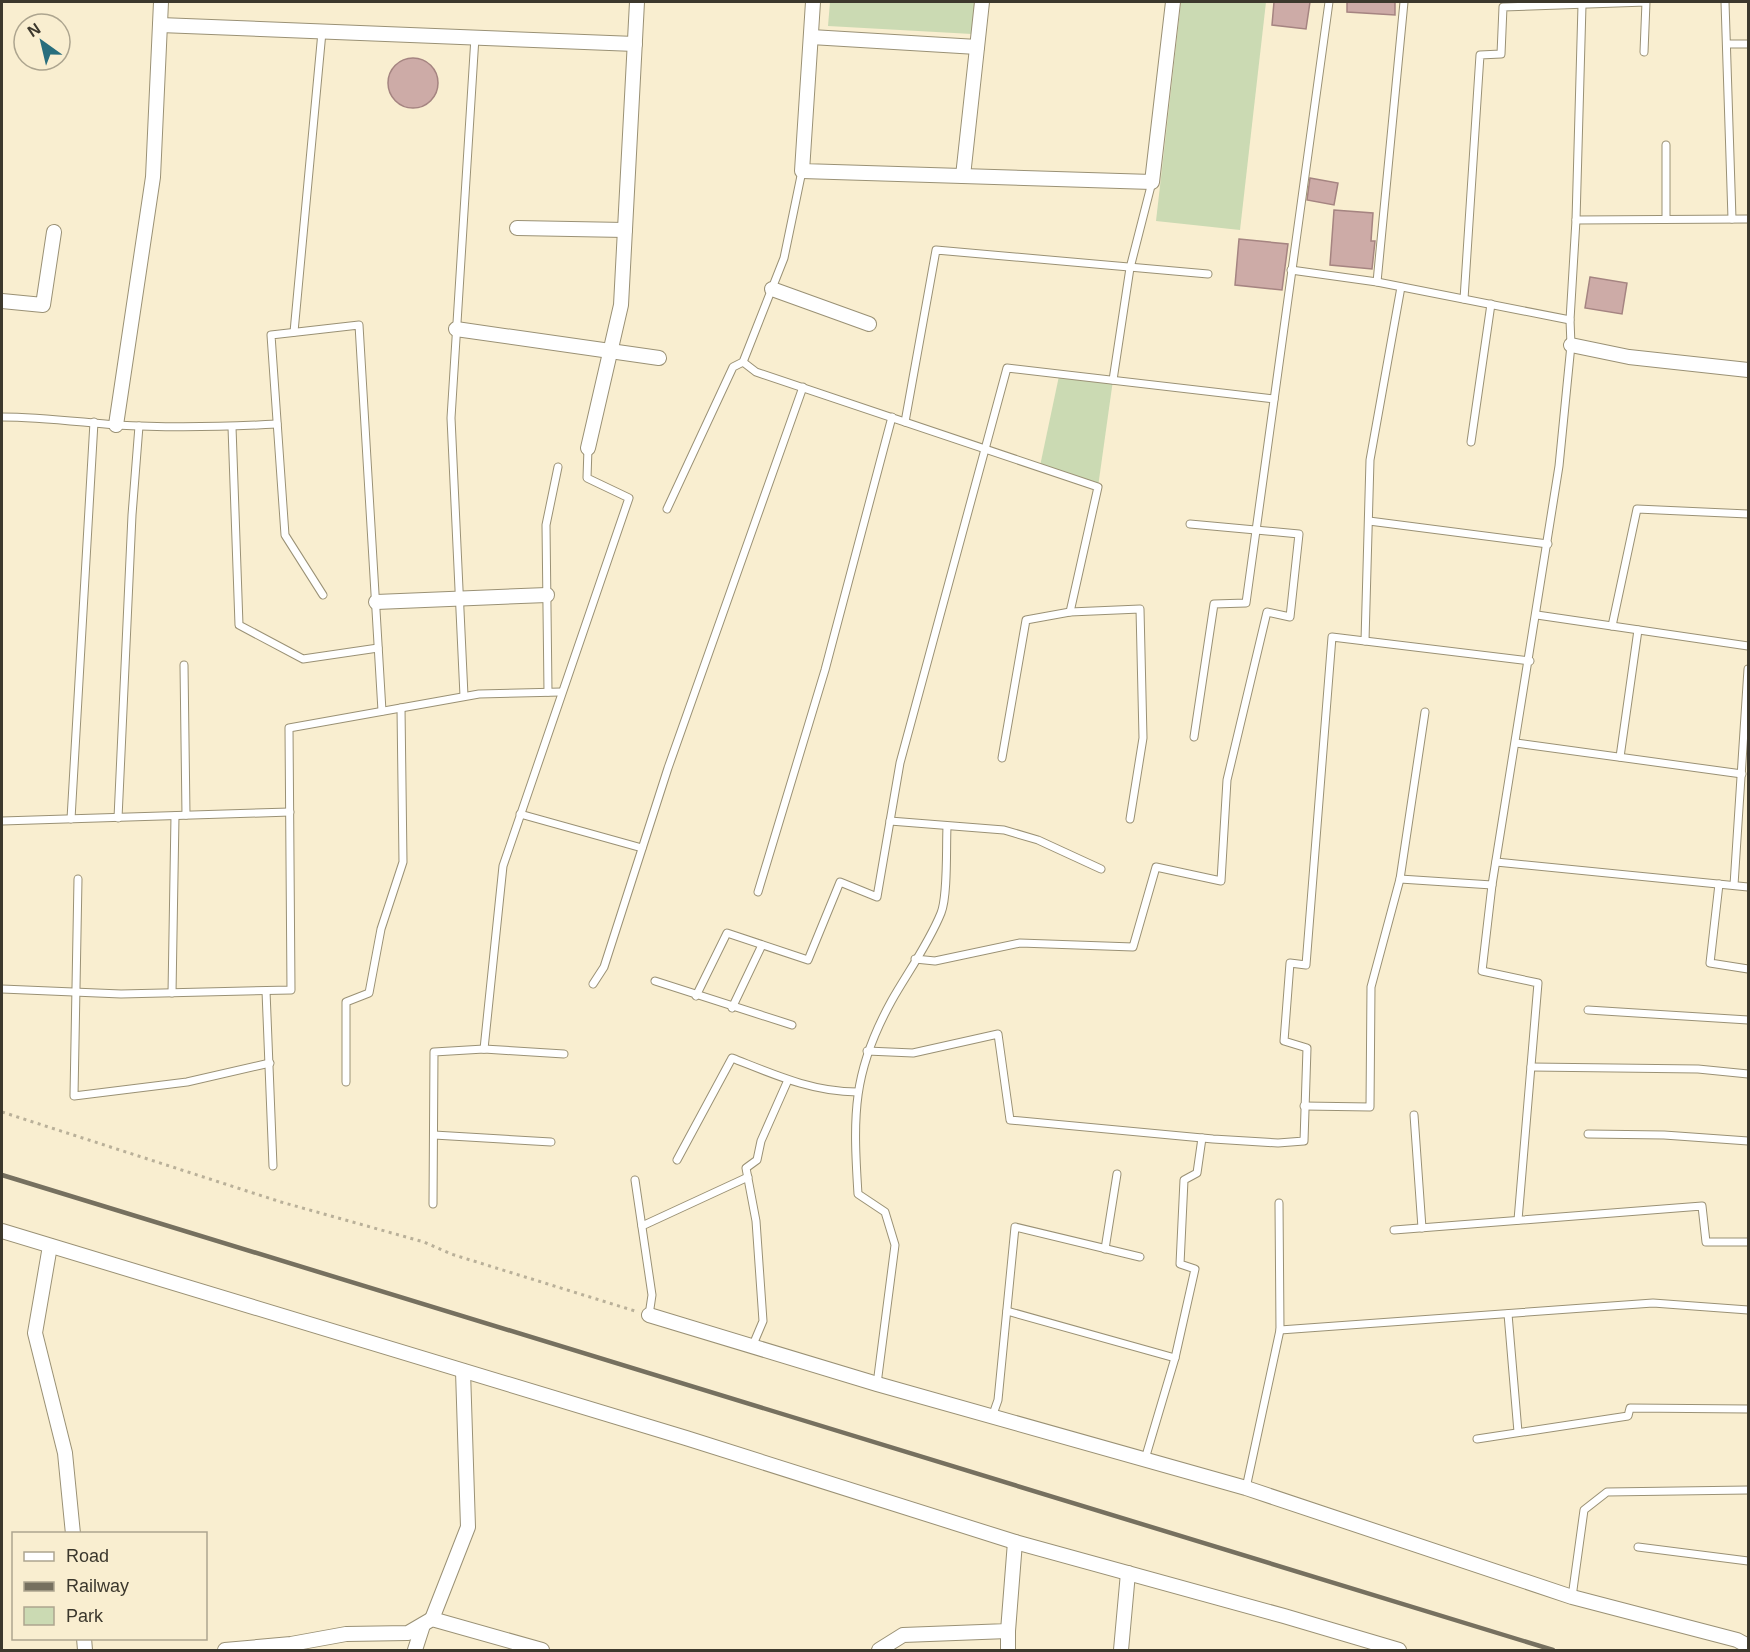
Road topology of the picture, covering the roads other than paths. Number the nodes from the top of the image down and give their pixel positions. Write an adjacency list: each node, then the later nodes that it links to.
1 (161, 2): 10 (street)
2 (637, 2): 14 (street)
3 (813, 2): 13 (street)
4 (982, 2): 17 (street)
5 (1173, 2): 22 (street)
6 (1329, 2): 31 (lane)
7 (1404, 2): 33 (lane)
8 (1725, 2): 15 (lane)
9 (1582, 5): 18 (lane); 26 (lane); 36 (lane)
10 (160, 25): 11 (street); 56 (street)
11 (322, 32): 12 (street); 42 (lane)
12 (475, 37): 14 (street); 41 (lane)
13 (811, 37): 17 (street); 20 (street)
14 (635, 44): 28 (street)
15 (1727, 44): 16 (lane); 24 (lane)
16 (1749, 44)
17 (977, 47): 21 (street)
18 (1644, 52)
19 (1666, 145): 23 (lane)
20 (802, 171): 21 (street); 35 (lane)
21 (963, 176): 22 (street)
22 (1152, 182): 30 (lane)
23 (1666, 219): 24 (lane); 26 (lane)
24 (1732, 219): 25 (lane)
25 (1749, 219)
26 (1576, 220): 39 (lane)
27 (517, 228): 28 (street)
28 (625, 231): 44 (street)
29 (54, 232): 37 (street)
30 (1130, 268): 32 (lane); 48 (lane); 54 (lane)
31 (1291, 270): 33 (lane); 50 (lane)
32 (1208, 274)
33 (1377, 282): 34 (lane)
34 (1401, 287): 36 (lane); 65 (lane)
35 (772, 289): 40 (street); 46 (lane)
36 (1464, 299): 38 (lane)
37 (2, 301)
38 (1491, 304): 39 (lane); 59 (lane)
39 (1570, 320): 43 (lane)
40 (869, 324)
41 (456, 329): 44 (street); 71 (lane)
42 (294, 332): 55 (lane); 72 (lane)
43 (1571, 345): 47 (street); 68 (lane)
44 (611, 350): 45 (street); 60 (street)
45 (659, 358)
46 (743, 362): 49 (lane); 63 (lane)
47 (1749, 370)
48 (1113, 380): 50 (lane); 61 (lane)
49 (803, 387): 52 (lane); 104 (lane)
50 (1275, 399): 67 (lane)
51 (2, 417): 53 (lane)
52 (892, 417): 54 (lane); 113 (lane)
53 (94, 422): 56 (lane); 99 (lane)
54 (905, 422): 61 (lane)
55 (277, 424): 58 (lane); 69 (lane)
56 (116, 425): 57 (lane)
57 (139, 426): 58 (lane); 98 (lane)
58 (232, 427): 79 (lane)
59 (1471, 442)
60 (588, 448): 83 (lane)
61 (984, 448): 73 (lane); 102 (lane)
62 (558, 467): 70 (lane)
63 (667, 509)
64 (1749, 514): 75 (lane)
65 (1369, 521): 68 (lane); 77 (lane)
66 (1190, 525): 67 (lane)
67 (1256, 531): 89 (lane); 115 (lane)
68 (1548, 544): 74 (lane)
69 (322, 595)
70 (547, 595): 71 (street); 84 (lane)
71 (459, 599): 72 (street); 85 (lane)
72 (376, 602): 79 (lane)
73 (1070, 612): 92 (lane); 100 (lane)
74 (1537, 615): 75 (lane); 80 (lane)
75 (1612, 626): 76 (lane)
76 (1638, 630): 78 (lane); 91 (lane)
77 (1365, 641): 80 (lane); 137 (lane)
78 (1749, 646)
79 (378, 648): 87 (lane)
80 (1530, 661): 90 (lane)
81 (184, 665): 96 (lane)
82 (1749, 669): 93 (lane)
83 (561, 692): 84 (lane); 95 (lane)
84 (548, 693): 85 (lane)
85 (464, 696): 86 (lane)
86 (401, 708): 87 (lane); 135 (lane)
87 (382, 711): 94 (lane)
88 (1425, 712): 108 (lane)
89 (1194, 737)
90 (1516, 743): 91 (lane); 105 (lane)
91 (1620, 757): 93 (lane)
92 (1002, 758)
93 (1742, 774): 111 (lane)
94 (290, 812): 96 (lane); 120 (lane)
95 (520, 814): 104 (lane); 128 (lane)
96 (186, 815): 97 (lane)
97 (175, 816): 98 (lane); 122 (lane)
98 (118, 818): 99 (lane)
99 (71, 819): 101 (lane)
100 (1130, 819)
101 (2, 821)
102 (890, 821): 103 (lane); 114 (lane)
103 (947, 827): 106 (lane); 115 (lane)
104 (642, 848): 118 (lane)
105 (1496, 862): 109 (lane); 110 (lane)
106 (1101, 869)
107 (78, 879): 121 (lane)
108 (1400, 879): 110 (lane); 137 (lane)
109 (1719, 884): 111 (lane); 116 (lane)
110 (1492, 885): 132 (lane)
111 (1734, 885): 112 (lane)
112 (1749, 887)
113 (758, 892)
114 (762, 945): 123 (lane); 124 (lane)
115 (915, 959): 129 (lane)
116 (1749, 969)
117 (655, 981): 123 (lane)
118 (593, 984)
119 (2, 989): 121 (lane)
120 (266, 991): 122 (lane); 131 (lane)
121 (76, 993): 122 (lane); 131 (lane)
122 (172, 993)
123 (696, 996): 124 (lane)
124 (732, 1008): 127 (lane)
125 (1588, 1010): 126 (lane)
126 (1749, 1020)
127 (792, 1025)
128 (484, 1049): 130 (lane); 140 (lane)
129 (867, 1051): 136 (lane); 141 (lane)
130 (564, 1054)
131 (270, 1063): 145 (lane)
132 (1531, 1067): 133 (lane); 151 (lane)
133 (1749, 1074)
134 (788, 1080): 136 (lane); 144 (lane); 147 (lane)
135 (346, 1082)
136 (857, 1092): 168 (lane)
137 (1304, 1106): 141 (lane)
138 (1414, 1115): 153 (lane)
139 (1588, 1134): 142 (lane)
140 (434, 1135): 143 (lane); 150 (lane)
141 (1202, 1138): 166 (lane)
142 (1749, 1141)
143 (551, 1142)
144 (677, 1161)
145 (273, 1166)
146 (1118, 1174): 158 (lane)
147 (748, 1177): 152 (lane); 165 (lane)
148 (635, 1180): 152 (lane)
149 (1279, 1203): 164 (lane)
150 (433, 1204)
151 (1518, 1220): 153 (lane); 156 (lane)
152 (642, 1226): 163 (lane)
153 (1422, 1228): 154 (lane)
154 (1394, 1230)
155 (2, 1231): 157 (street)
156 (1749, 1242)
157 (50, 1246): 167 (street); 176 (street)
158 (1105, 1249): 159 (lane); 161 (lane)
159 (1140, 1257)
160 (1749, 1310): 162 (lane)
161 (1007, 1311): 166 (lane); 170 (lane)
162 (1508, 1314): 164 (lane); 171 (lane)
163 (648, 1315): 165 (street)
164 (1280, 1330): 174 (lane)
165 (752, 1347): 168 (street)
166 (1175, 1358): 173 (lane)
167 (463, 1371): 177 (street); 182 (street)
168 (877, 1384): 170 (street)
169 (1749, 1409): 171 (lane)
170 (992, 1417): 173 (street)
171 (1518, 1432): 172 (lane)
172 (1477, 1438)
173 (1145, 1459): 174 (street)
174 (1246, 1488): 181 (street)
175 (1749, 1490): 181 (lane)
176 (73, 1532)
177 (1015, 1542): 180 (street); 183 (street)
178 (1638, 1547): 179 (lane)
179 (1749, 1561)
180 (1128, 1573): 191 (street); 192 (street)
181 (1572, 1597): 184 (street)
182 (428, 1622): 185 (street); 187 (street); 188 (street)
183 (1008, 1631): 189 (street); 190 (street)
184 (1749, 1646)
185 (290, 1647): 186 (street)
186 (225, 1650)
187 (415, 1650)
188 (542, 1650)
189 (879, 1650)
190 (1008, 1650)
191 (1121, 1650)
192 (1392, 1650)

